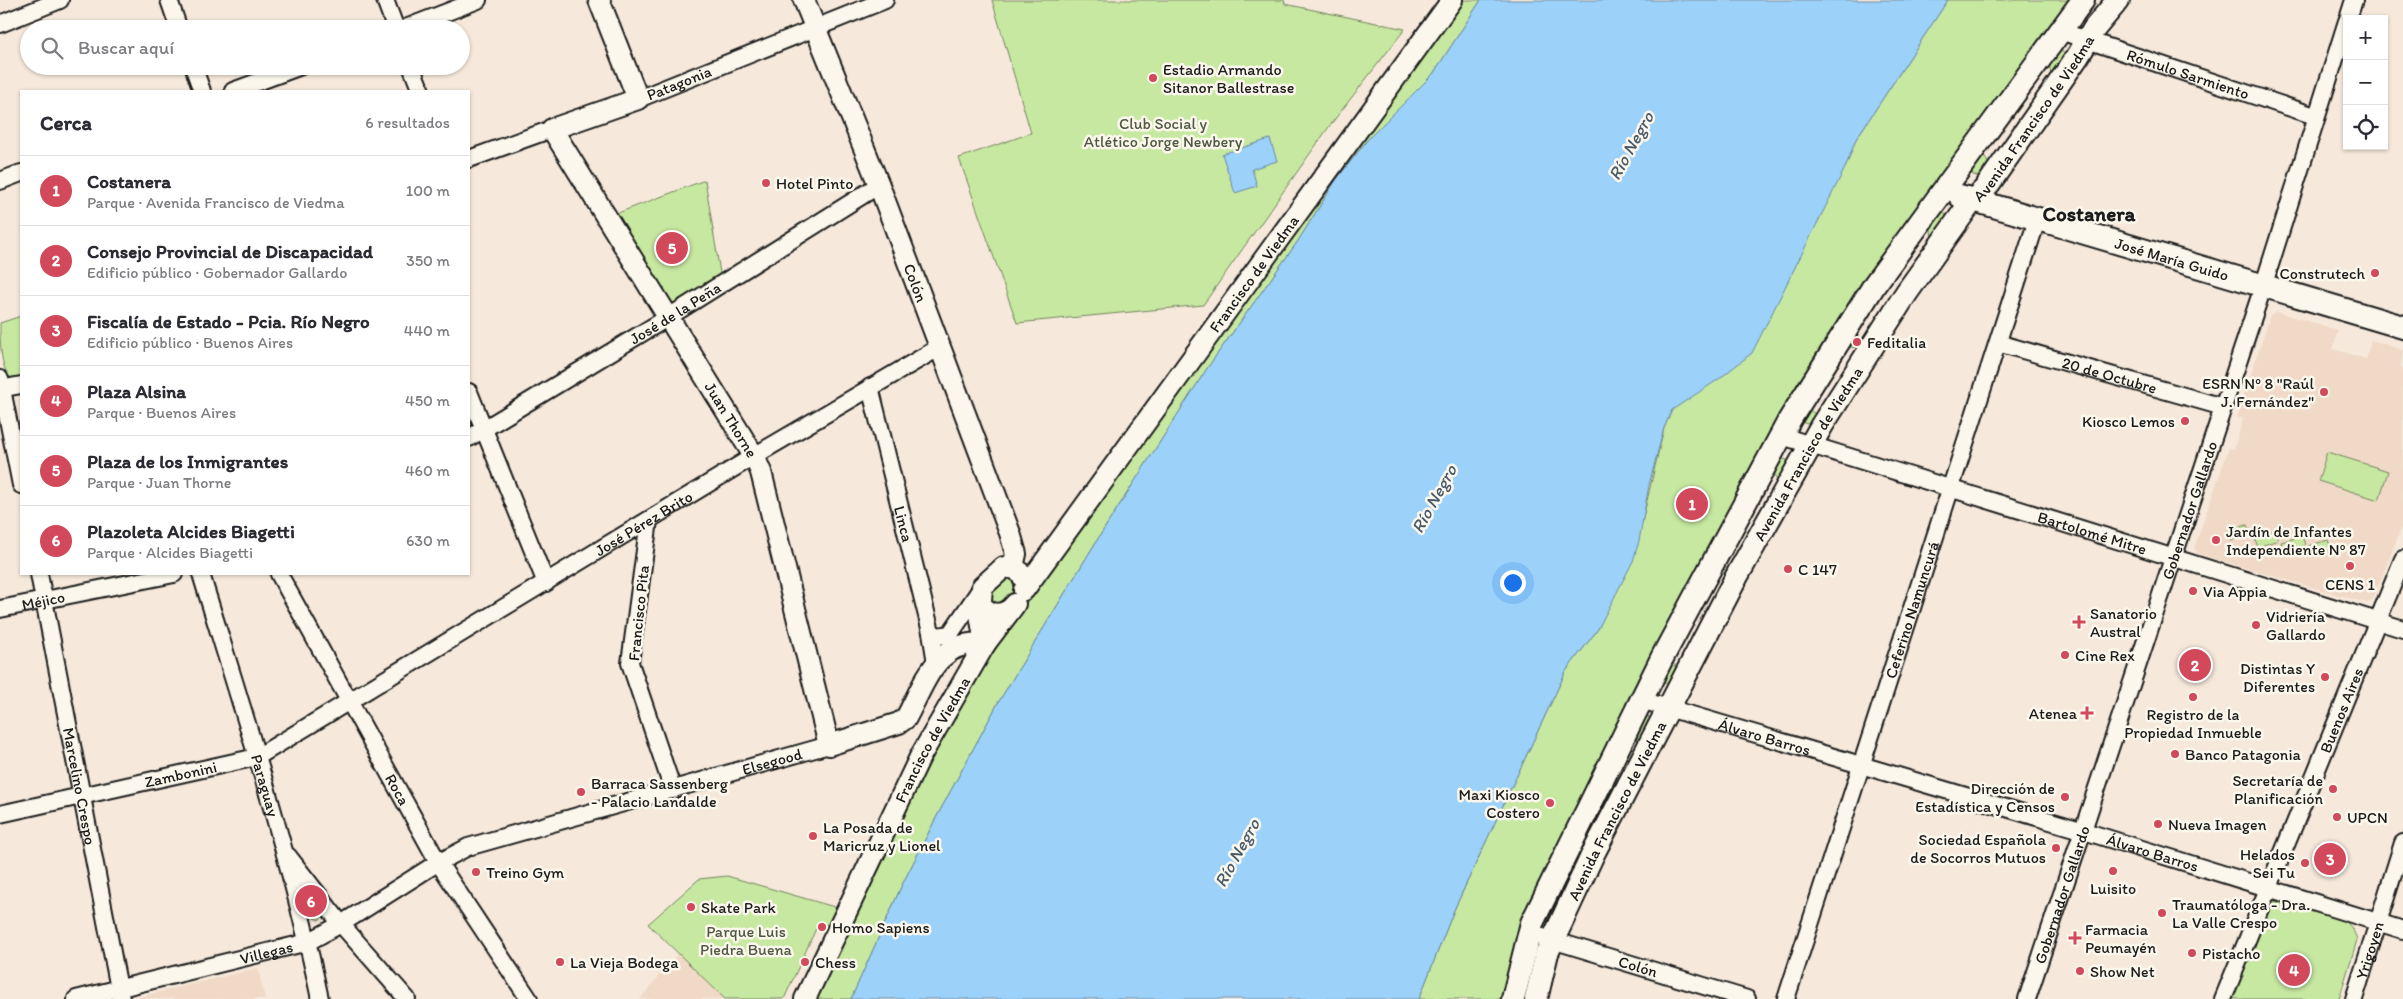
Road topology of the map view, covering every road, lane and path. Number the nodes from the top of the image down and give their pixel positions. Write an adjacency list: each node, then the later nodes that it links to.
1 (60, 0): 16 (street)
2 (169, 0): 13 (street)
3 (385, 0): 14 (street)
4 (478, 0): 15 (street)
5 (599, 0): 27 (street)
6 (804, 0): 17 (street, Colón)
7 (886, 0): 17 (street, Patagonia)
8 (1452, 0): 55 (street, Francisco de Viedma)
9 (2083, 0): 18 (main road, Avenida Francisco de Viedma)
10 (2118, 0): 20 (main road, Avenida Francisco de Viedma)
11 (2354, 0): 12 (street, Gobernador Gallardo)
12 (2349, 15)
13 (176, 20)
14 (393, 20)
15 (426, 20)
16 (0, 24)
17 (815, 28): 27 (street, Patagonia); 33 (street, Colón)
18 (2060, 31): 20 (street, Rómulo Sarmiento); 34 (main road, Avenida Francisco de Viedma)
19 (2343, 32): 28 (street, Gobernador Gallardo)
20 (2087, 41): 28 (street, Rómulo Sarmiento); 35 (main road, Avenida Francisco de Viedma)
21 (196, 75): 24 (street)
22 (277, 75): 25 (street)
23 (415, 75): 26 (street)
24 (202, 90)
25 (236, 90)
26 (421, 90)
27 (638, 99): 29 (street, Patagonia)
28 (2316, 116): 37 (street, Gobernador Gallardo)
29 (552, 129): 30 (street, Patagonia); 38 (street, Juan Thorne)
30 (470, 159)
31 (20, 173): 32 (street)
32 (0, 181)
33 (879, 185): 38 (street, José de la Peña); 41 (street, Colón)
34 (1942, 190): 35 (main road, José María Guido); 48 (main road, Avenida Francisco de Viedma)
35 (1973, 201): 36 (main road, José María Guido); 50 (main road, Avenida Francisco de Viedma)
36 (2037, 220): 37 (main road, José María Guido); 40 (street, Ceferino Namuncurá)
37 (2263, 287): 39 (main road, José María Guido); 46 (street, Gobernador Gallardo)
38 (667, 318): 47 (street, José de la Peña); 51 (street, Juan Thorne)
39 (2403, 327)
40 (1998, 343): 46 (street, 20 de Octubre); 53 (street, Ceferino Namuncurá)
41 (940, 346): 44 (street, José Pérez Brito); 58 (street, Colón)
42 (1, 385): 43 (street); 52 (street)
43 (20, 385)
44 (870, 387): 51 (street, José Pérez Brito); 71 (street, Linca)
45 (470, 394): 47 (street)
46 (2223, 407): 56 (street, Gobernador Gallardo)
47 (484, 429): 49 (street, José de la Peña); 63 (street)
48 (1782, 436): 50 (street, Bartolomé Mitre); 74 (main road, Avenida Francisco de Viedma)
49 (470, 437)
50 (1812, 445): 53 (street, Bartolomé Mitre); 76 (main road, Avenida Francisco de Viedma)
51 (754, 456): 54 (street, José Pérez Brito); 77 (street, Juan Thorne)
52 (20, 480)
53 (1951, 488): 56 (street, Bartolomé Mitre); 79 (street, Ceferino Namuncurá)
54 (649, 520): 63 (street, José Pérez Brito); 80 (street, Francisco Pita)
55 (1054, 547): 58 (street, Francisco de Viedma); 64 (street, Francisco de Viedma)
56 (2173, 556): 69 (street, Bartolomé Mitre); 83 (street, Gobernador Gallardo)
57 (2403, 558): 69 (street, Buenos Aires)
58 (1015, 568): 64 (street); 65 (street, Francisco de Viedma)
59 (39, 575): 66 (street, Marcelino Crespo)
60 (169, 575): 66 (street, Méjico)
61 (201, 575): 78 (street, Paraguay)
62 (280, 575): 75 (street, Roca)
63 (546, 582): 75 (street, José Pérez Brito)
64 (1024, 590): 67 (street, Francisco de Viedma)
65 (981, 595): 67 (street); 71 (street); 72 (street)
66 (44, 600): 68 (street, Méjico); 81 (street, Marcelino Crespo)
67 (1013, 607): 72 (street, Francisco de Viedma)
68 (0, 609)
69 (2378, 622): 70 (street, Bartolomé Mitre); 87 (street, Buenos Aires)
70 (2403, 629)
71 (931, 632): 73 (street, Linca)
72 (985, 644): 73 (street, Elsegood); 99 (street, Francisco de Viedma)
73 (936, 663): 77 (street, Elsegood)
74 (1642, 700): 76 (street, Álvaro Barros); 91 (main road, Avenida Francisco de Viedma)
75 (349, 702): 78 (street, Zambonini); 86 (street, Roca)
76 (1670, 708): 79 (street, Álvaro Barros); 92 (main road, Avenida Francisco de Viedma)
77 (829, 745): 80 (street, Elsegood)
78 (257, 757): 81 (street, Zambonini); 85 (street, Paraguay)
79 (1862, 765): 83 (street, Álvaro Barros); 103 (street, Ceferino Namuncurá)
80 (673, 790): 86 (street, Elsegood)
81 (82, 795): 82 (street, Zambonini); 94 (street, Marcelino Crespo)
82 (0, 814)
83 (2084, 831): 87 (street, Álvaro Barros); 104 (street, Gobernador Gallardo)
84 (2403, 843): 88 (street, Yrigoyen)
85 (284, 850): 89 (street); 93 (street, Paraguay)
86 (438, 862): 89 (street, Villegas); 98 (street, Roca)
87 (2270, 889): 88 (street, Álvaro Barros); 105 (street, Buenos Aires)
88 (2379, 923): 90 (street, Álvaro Barros); 106 (street, Yrigoyen)
89 (341, 924): 93 (street, Villegas); 97 (street)
90 (2403, 930)
91 (1529, 933): 92 (street, Colón); 100 (main road, Avenida Francisco de Viedma)
92 (1553, 940): 101 (main road, Avenida Francisco de Viedma); 102 (street, Colón)
93 (308, 942): 94 (street, Villegas); 96 (street, Paraguay)
94 (121, 994): 95 (street, Villegas)
95 (76, 999)
96 (320, 999)
97 (407, 999)
98 (529, 999)
99 (805, 999)
100 (1513, 999)
101 (1536, 999)
102 (1747, 999)
103 (1786, 999)
104 (2027, 999)
105 (2223, 999)
106 (2354, 999)

